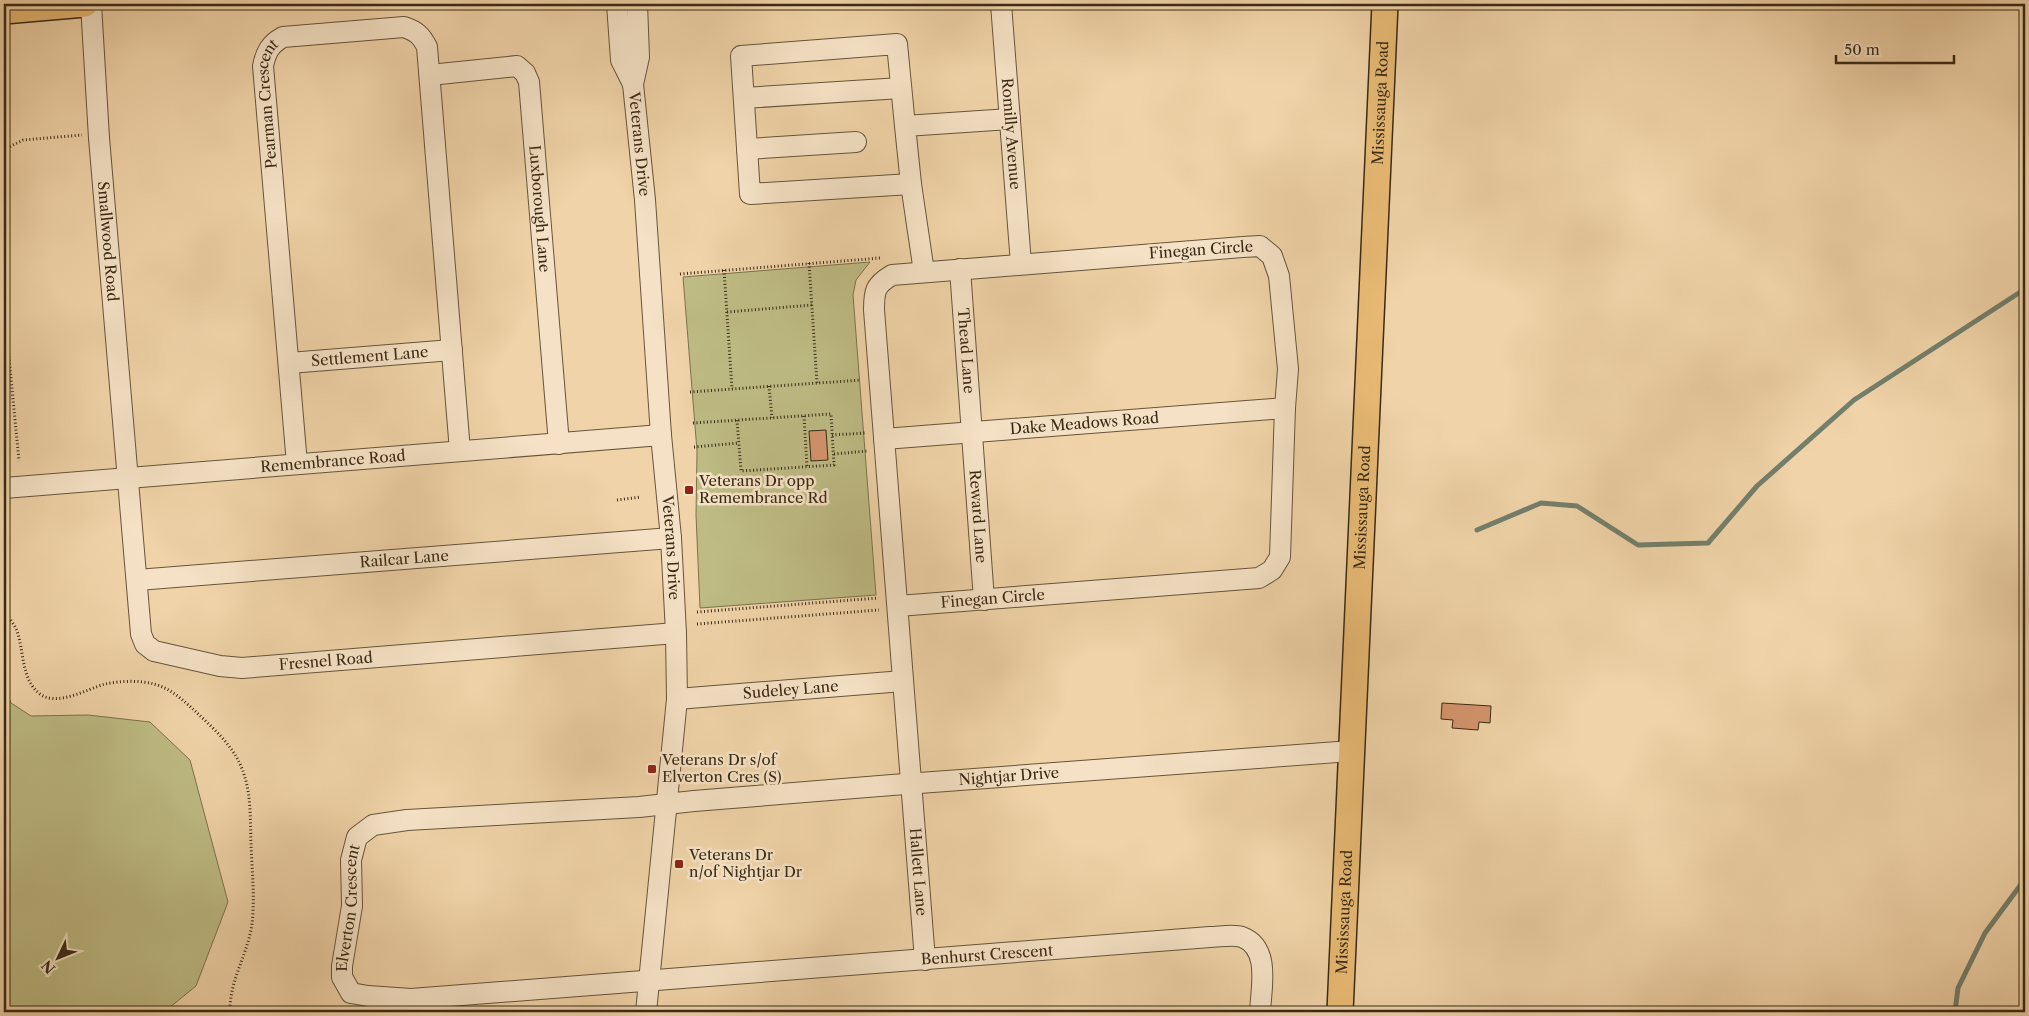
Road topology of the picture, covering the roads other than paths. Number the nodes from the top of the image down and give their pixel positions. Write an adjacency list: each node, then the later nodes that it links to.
1 (85, 4): 7 (main road)
2 (91, 4): 29 (street, Smallwood Road)
3 (616, 4): 9 (street, Veterans Drive)
4 (637, 4): 9 (street, Veterans Drive)
5 (1001, 4): 12 (street, Romilly Avenue)
6 (1385, 4): 38 (main road, Mississauga Road)
7 (4, 11)
8 (430, 75): 20 (street, Pearman Crescent); 21 (street, Pearman Crescent); 26 (street, Luxborough Lane)
9 (633, 84): 24 (street, Veterans Drive)
10 (901, 88): 11 (street); 11 (street); 13 (street)
11 (744, 98): 15 (street)
12 (1010, 119): 13 (street); 17 (street, Romilly Avenue)
13 (905, 126): 16 (street)
14 (856, 142): 15 (street)
15 (747, 149): 16 (street)
16 (911, 184): 19 (street)
17 (1021, 264): 18 (street, Finegan Circle); 22 (street, Finegan Circle)
18 (960, 269): 19 (street, Finegan Circle); 23 (street, Thead Lane)
19 (924, 272): 25 (street, Finegan Circle)
20 (452, 350): 21 (street, Settlement Lane); 27 (street, Pearman Crescent)
21 (288, 363): 28 (street, Pearman Crescent)
22 (1285, 408): 23 (street, Dake Meadows Road); 33 (street, Finegan Circle)
23 (971, 432): 25 (street, Dake Meadows Road); 33 (street, Reward Lane)
24 (661, 434): 26 (street, Remembrance Road); 31 (street, Veterans Drive)
25 (884, 439): 34 (street, Finegan Circle)
26 (559, 444): 27 (street, Remembrance Road)
27 (460, 451): 28 (street, Remembrance Road)
28 (296, 464): 29 (street, Remembrance Road)
29 (129, 477): 30 (street, Remembrance Road); 32 (street, Fresnel Road)
30 (4, 488)
31 (671, 538): 32 (street, Railcar Lane); 35 (street, Veterans Drive)
32 (137, 580): 35 (street, Fresnel Road)
33 (984, 600): 34 (street, Finegan Circle)
34 (898, 606): 36 (street, Finegan Circle)
35 (676, 633): 37 (street, Veterans Drive)
36 (903, 681): 37 (street, Sudeley Lane); 39 (street, Finegan Circle)
37 (677, 699): 40 (street, Veterans Drive)
38 (1351, 751): 39 (street, Nightjar Drive); 45 (main road, Mississauga Road)
39 (911, 784): 40 (street, Nightjar Drive); 41 (street, Hallett Lane)
40 (667, 804): 42 (street, Veterans Drive); 42 (street, Elverton Crescent)
41 (925, 960): 42 (street, Benhurst Crescent); 44 (street, Benhurst Crescent)
42 (648, 981): 43 (street, Veterans Drive)
43 (646, 1012)
44 (1260, 1012)
45 (1340, 1012)

